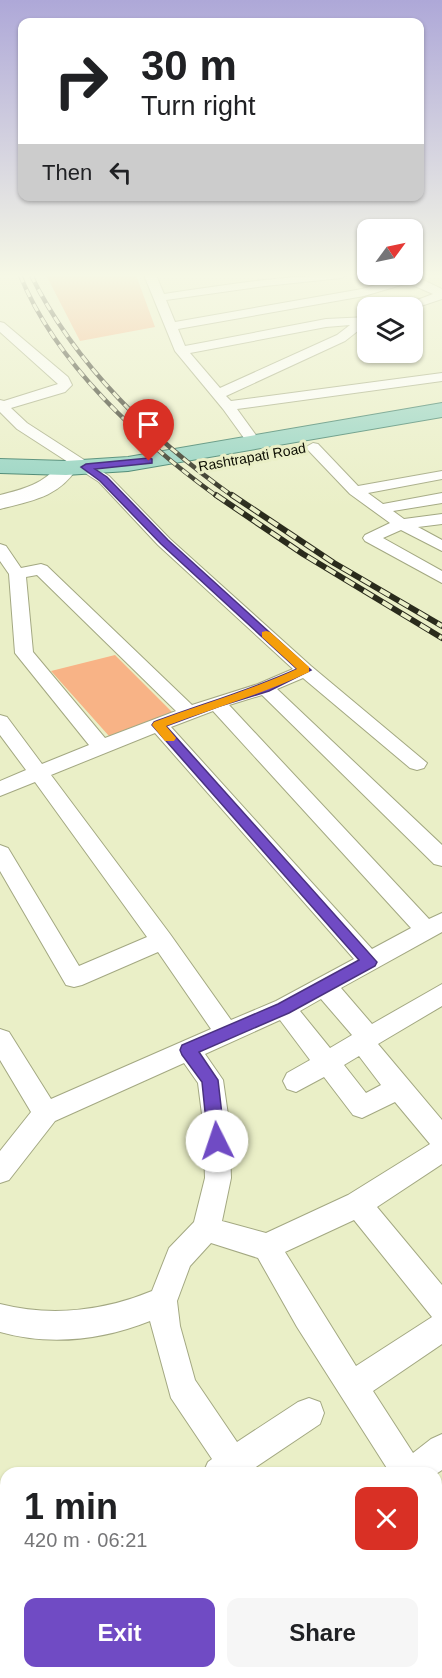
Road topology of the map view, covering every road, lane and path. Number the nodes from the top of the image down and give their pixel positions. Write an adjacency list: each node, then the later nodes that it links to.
1 (32, 353): 6 (street)
2 (183, 353): 5 (street)
3 (312, 353): 5 (street)
4 (442, 377): 5 (street)
5 (223, 400): 11 (street)
6 (1, 405): 10 (street)
7 (442, 410): 11 (main road, Rashtrapati Road)
8 (0, 425): 10 (street)
9 (442, 425): 12 (main road, Rashtrapati Road)
10 (22, 426): 14 (street)
11 (254, 442): 14 (main road, Rashtrapati Road)
12 (313, 447): 14 (main road, Rashtrapati Road); 17 (street)
13 (0, 466): 14 (main road)
14 (79, 473): 16 (main road); 19 (main road); 27 (street)
15 (442, 475): 17 (street)
16 (0, 477)
17 (355, 491): 20 (street)
18 (442, 498): 20 (street)
19 (0, 502)
20 (380, 509): 22 (street)
21 (442, 519): 22 (street)
22 (401, 524): 23 (street); 26 (street)
23 (442, 546)
24 (0, 549): 25 (street)
25 (17, 574): 30 (street); 33 (street)
26 (442, 578)
27 (305, 670): 28 (street); 34 (street)
28 (265, 688): 29 (street); 38 (street)
29 (216, 703): 30 (street); 39 (street)
30 (189, 713): 32 (street)
31 (0, 721): 35 (street)
32 (158, 725): 33 (street); 41 (street)
33 (101, 747): 35 (street)
34 (417, 763)
35 (38, 774): 36 (street); 40 (street)
36 (0, 789)
37 (0, 853): 40 (street)
38 (442, 858)
39 (434, 926): 41 (street)
40 (162, 940): 45 (street)
41 (370, 962): 42 (street)
42 (325, 987): 44 (street); 47 (street)
43 (442, 994): 47 (street)
44 (284, 1008): 45 (street); 49 (street)
45 (226, 1032): 48 (street)
46 (0, 1039): 52 (street)
47 (365, 1039): 49 (street); 51 (street)
48 (188, 1050): 52 (street); 57 (street)
49 (327, 1062): 50 (street); 51 (street)
50 (296, 1081)
51 (398, 1088): 53 (street)
52 (46, 1113): 55 (street)
53 (442, 1139)
54 (442, 1150): 56 (street)
55 (0, 1171)
56 (358, 1204): 58 (street); 60 (street)
57 (206, 1229): 58 (street); 59 (street)
58 (267, 1247): 63 (street)
59 (163, 1301): 61 (street); 66 (street)
60 (442, 1307)
61 (0, 1318)
62 (442, 1327): 63 (street)
63 (352, 1387): 68 (street)
64 (309, 1413): 67 (street)
65 (442, 1450): 69 (street)
66 (228, 1467)
67 (234, 1467)
68 (406, 1467)
69 (418, 1467)

